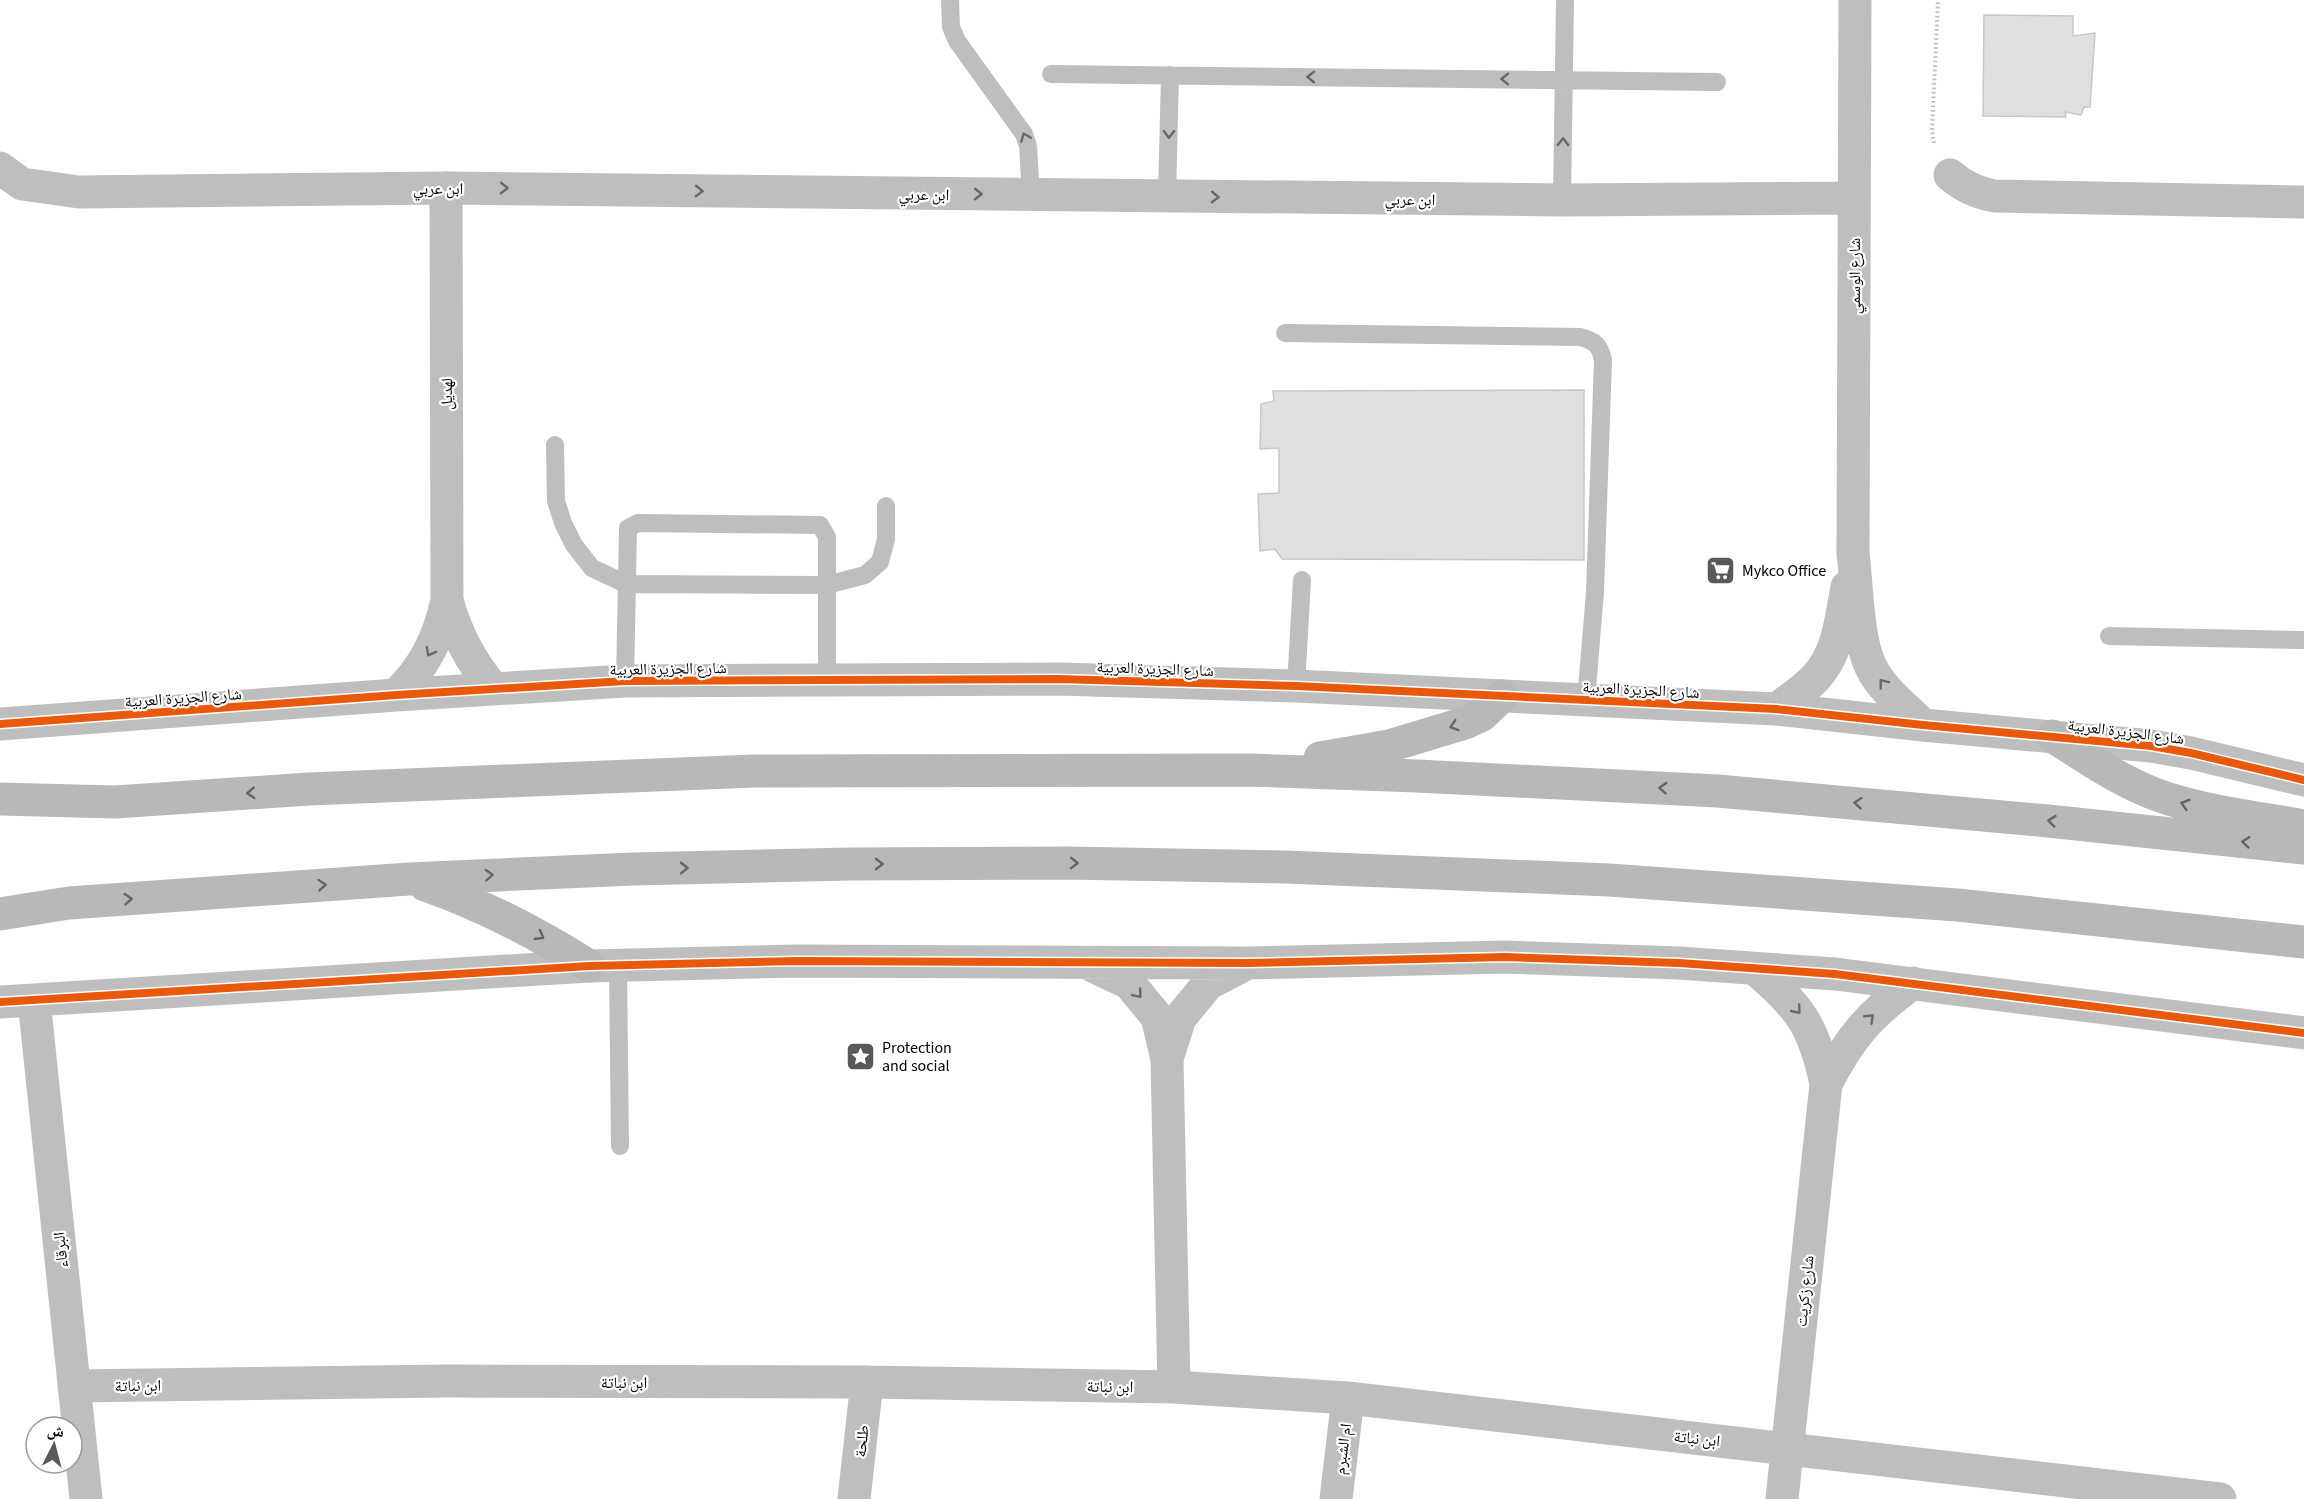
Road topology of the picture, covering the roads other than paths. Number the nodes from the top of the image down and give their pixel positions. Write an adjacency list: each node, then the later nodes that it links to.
1 (950, 0): 11 (lane, one-way to 1)
2 (1565, 0): 6 (lane)
3 (1855, 0): 13 (street, شارع الوسمي)
4 (1051, 74): 5 (lane)
5 (1170, 75): 6 (lane, one-way to 5); 12 (lane, one-way to 12)
6 (1564, 80): 7 (lane); 14 (lane, one-way to 6)
7 (1718, 82)
8 (0, 168): 10 (street, ابن عربي)
9 (1950, 175): 15 (street)
10 (446, 188): 11 (street, ابن عربي, one-way to 11); 23 (street, لهديل)
11 (1031, 195): 12 (street, ابن عربي)
12 (1167, 196): 14 (street, ابن عربي, one-way to 14)
13 (1854, 198): 14 (street, ابن عربي); 19 (street, شارع الوسمي)
14 (1562, 200)
15 (2304, 202)
16 (1285, 333): 32 (lane)
17 (555, 445): 21 (lane)
18 (886, 506): 22 (lane)
19 (1853, 552): 33 (street, شارع الوسمي); 35 (street, شارع الوسمي, one-way to 19)
20 (1302, 580): 28 (lane)
21 (626, 584): 22 (lane); 22 (lane); 27 (lane)
22 (827, 585): 26 (lane)
23 (447, 600): 29 (street, لهديل); 30 (street, لهديل, one-way to 30)
24 (2109, 636): 25 (lane)
25 (2304, 640)
26 (827, 680): 27 (street, شارع الجزيرة العربية); 28 (street, شارع الجزيرة العربية)
27 (626, 681): 29 (street, شارع الجزيرة العربية)
28 (1296, 686): 31 (street, شارع الجزيرة العربية)
29 (493, 688): 30 (street, شارع الجزيرة العربية)
30 (396, 695): 34 (street, شارع الجزيرة العربية)
31 (1502, 696): 32 (street, شارع الجزيرة العربية); 37 (main road, one-way to 37)
32 (1586, 700): 33 (street, شارع الجزيرة العربية)
33 (1776, 709): 35 (street, شارع الجزيرة العربية)
34 (0, 724)
35 (1923, 725): 36 (street, شارع الجزيرة العربية)
36 (2052, 736): 38 (street, شارع الجزيرة العربية); 42 (main road, one-way to 36)
37 (1249, 770): 40 (main road, one-way to 40); 43 (main road, one-way to 37)
38 (2302, 778)
39 (0, 799): 40 (main road)
40 (115, 802): 41 (main road)
41 (0, 818)
42 (2304, 826)
43 (2304, 848)
44 (409, 879): 45 (main road, one-way to 44); 48 (main road, one-way to 48); 51 (main road, one-way to 51)
45 (69, 903): 46 (main road); 47 (main road)
46 (0, 904)
47 (0, 914)
48 (2304, 942)
49 (1247, 963): 50 (street); 52 (street); 57 (street)
50 (1089, 964): 51 (street); 57 (street, one-way to 57)
51 (604, 966): 54 (street); 59 (lane)
52 (1755, 969): 53 (street); 58 (street, شارع زكريت, one-way to 58)
53 (1912, 983): 56 (street); 58 (street, شارع زكريت, one-way to 53)
54 (34, 1000): 55 (street); 61 (street, البرقاء)
55 (0, 1002)
56 (2304, 1033)
57 (1167, 1059): 62 (street)
58 (1826, 1084): 64 (street, شارع زكريت)
59 (620, 1146)
60 (867, 1382): 61 (street, ابن نباتة); 62 (street, ابن نباتة); 66 (street, طلحة)
61 (74, 1386): 65 (street, البرقاء)
62 (1174, 1387): 63 (street, ابن نباتة)
63 (1348, 1398): 64 (street, ابن نباتة); 67 (street, ام الشبرم)
64 (1787, 1448): 68 (street, شارع زكريت); 69 (street, ابن نباتة)
65 (86, 1499)
66 (854, 1499)
67 (1336, 1499)
68 (1782, 1499)
69 (2220, 1499)

